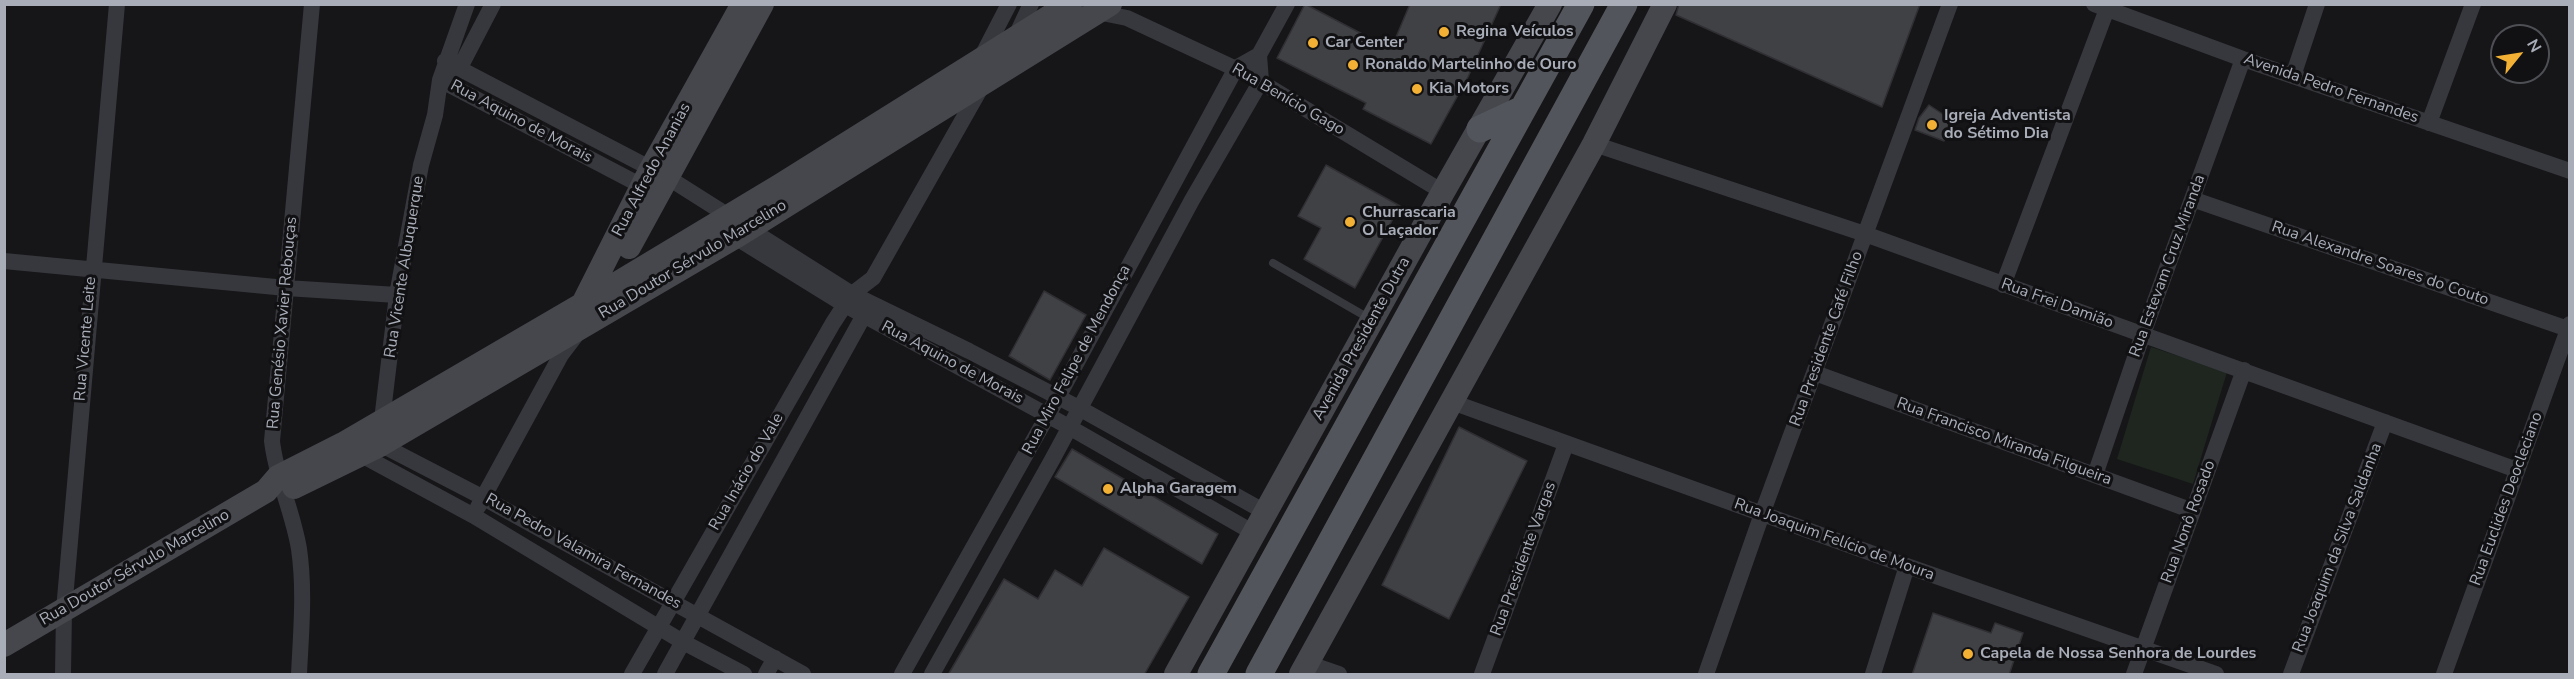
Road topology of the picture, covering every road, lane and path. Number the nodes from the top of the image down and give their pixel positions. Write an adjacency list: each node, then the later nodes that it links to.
1 (117, 4): 44 (street, Rua Vicente Leite)
2 (312, 4): 47 (street, Rua Genésio Xavier Rebouças)
3 (467, 4): 23 (street, Rua Vicente Albuquerque)
4 (493, 4): 23 (street, Rua Vicente Albuquerque)
5 (743, 4): 34 (main road, Rua Alfredo Ananias)
6 (762, 4): 34 (main road, Rua Alfredo Ananias)
7 (1009, 4): 25 (street, Rua Inácio do Vale)
8 (1031, 4): 20 (street)
9 (1070, 4): 20 (main road, Rua Doutor Sérvulo Marcelino)
10 (1287, 4): 21 (street)
11 (1550, 4): 31 (main road, Avenida Presidente Dutra)
12 (1581, 4): 29 (main road, Avenida Presidente Dutra)
13 (1624, 4): 100 (main road)
14 (1665, 4): 32 (main road)
15 (1950, 4): 41 (street, Rua Presidente Café Filho)
16 (2317, 4): 26 (street)
17 (2473, 4): 30 (street)
18 (2100, 7): 22 (street, Avenida Pedro Fernandes); 46 (street)
19 (1108, 9): 24 (street, Rua Benício Gago); 25 (main road, Rua Doutor Sérvulo Marcelino)
20 (1014, 41): 25 (main road, Rua Doutor Sérvulo Marcelino)
21 (1259, 55): 24 (street); 27 (street)
22 (2243, 59): 26 (street, Avenida Pedro Fernandes); 37 (street, Rua Estevam Cruz Miranda)
23 (452, 64): 28 (street, Rua Vicente Albuquerque); 34 (street, Rua Aquino de Morais)
24 (1236, 68): 27 (street, Rua Benício Gago); 35 (street, Rua Miro Felipe de Mendonça)
25 (982, 71): 39 (main road, Rua Doutor Sérvulo Marcelino); 40 (main road, Rua Doutor Sérvulo Marcelino); 45 (street, Rua Inácio do Vale)
26 (2293, 76): 30 (street, Avenida Pedro Fernandes)
27 (1261, 81): 36 (street, Rua Benício Gago); 38 (street, Rua Miro Felipe de Mendonça)
28 (446, 83): 34 (street, Rua Aquino de Morais); 49 (street, Rua Vicente Albuquerque)
29 (1523, 109): 31 (main road); 99 (main road, Avenida Presidente Dutra)
30 (2429, 123): 33 (street, Avenida Pedro Fernandes)
31 (1480, 129): 36 (main road, Avenida Presidente Dutra)
32 (1594, 144): 41 (street, Rua Frei Damião); 62 (main road)
33 (2570, 171)
34 (654, 177): 39 (street, Rua Aquino de Morais); 48 (main road, Rua Alfredo Ananias); 52 (main road, Rua Alfredo Ananias)
35 (1170, 186): 38 (street); 61 (street, Rua Miro Felipe de Mendonça)
36 (1443, 192): 53 (main road, Avenida Presidente Dutra)
37 (2192, 199): 54 (street, Rua Alexandre Soares do Couto); 55 (street, Rua Estevam Cruz Miranda)
38 (1192, 200): 63 (street, Rua Miro Felipe de Mendonça)
39 (729, 214): 40 (street); 48 (main road, Rua Doutor Sérvulo Marcelino)
40 (741, 233): 50 (street, Rua Aquino de Morais); 52 (main road, Rua Doutor Sérvulo Marcelino)
41 (1865, 234): 46 (street, Rua Frei Damião); 60 (street, Rua Presidente Café Filho)
42 (4, 261): 44 (street)
43 (1273, 263): 53 (lane)
44 (92, 268): 47 (street); 81 (street, Rua Vicente Leite)
45 (873, 278): 50 (street, Rua Inácio do Vale); 51 (street, Rua Inácio do Vale)
46 (2003, 285): 55 (street, Rua Frei Damião)
47 (286, 288): 49 (street); 72 (street, Rua Genésio Xavier Rebouças)
48 (605, 290): 52 (main road, Rua Alfredo Ananias)
49 (397, 295): 65 (street, Rua Vicente Albuquerque)
50 (848, 299): 51 (street, Rua Aquino de Morais); 80 (street, Rua Inácio do Vale)
51 (867, 310): 57 (street, Rua Aquino de Morais); 58 (street, Rua Aquino de Morais); 82 (street, Rua Inácio do Vale)
52 (584, 314): 56 (main road, Rua Doutor Sérvulo Marcelino); 65 (main road, Rua Doutor Sérvulo Marcelino)
53 (1372, 320): 75 (main road, Avenida Presidente Dutra)
54 (2569, 326): 70 (street, Rua Euclides Deocleciano)
55 (2143, 334): 59 (street, Rua Frei Damião); 71 (street, Rua Estevam Cruz Miranda)
56 (562, 346): 68 (main road, Rua Doutor Sérvulo Marcelino); 73 (street)
57 (969, 351): 58 (street); 61 (street, Rua Aquino de Morais)
58 (962, 368): 64 (street, Rua Aquino de Morais)
59 (2244, 370): 66 (street, Rua Frei Damião); 74 (street, Rua Nonô Rosado)
60 (1815, 373): 71 (street, Rua Francisco Miranda Filgueira); 76 (street, Rua Presidente Café Filho)
61 (1058, 397): 63 (street, Rua Aquino de Morais); 64 (street, Rua Miro Felipe de Mendonça)
62 (1452, 402): 69 (street, Rua Joaquim Felício de Moura); 88 (main road)
63 (1079, 408): 67 (street, Rua Miro Felipe de Mendonça); 75 (street, Rua Aquino de Morais)
64 (1048, 415): 67 (street, Rua Aquino de Morais); 96 (street, Rua Miro Felipe de Mendonça)
65 (382, 420): 68 (main road, Rua Doutor Sérvulo Marcelino)
66 (2385, 422): 70 (street, Rua Frei Damião); 107 (street, Rua Joaquim da Silva Saldanha)
67 (1070, 427): 78 (street, Rua Aquino de Morais); 97 (street, Rua Miro Felipe de Mendonça)
68 (361, 444): 72 (main road, Rua Doutor Sérvulo Marcelino); 73 (street, Rua Pedro Valamira Fernandes); 77 (street, Rua Pedro Valamira Fernandes)
69 (1566, 444): 76 (street, Rua Joaquim Felício de Moura); 102 (street, Rua Presidente Vargas)
70 (2517, 470): 108 (street, Rua Euclides Deocleciano)
71 (2095, 475): 74 (street, Rua Francisco Miranda Filgueira)
72 (276, 487): 81 (main road, Rua Doutor Sérvulo Marcelino); 90 (street, Rua Genésio Xavier Rebouças)
73 (482, 497): 77 (street); 80 (street, Rua Pedro Valamira Fernandes)
74 (2193, 511): 86 (street, Rua Nonô Rosado)
75 (1265, 512): 78 (main road, Avenida Presidente Dutra)
76 (1762, 514): 79 (street, Rua Joaquim Felício de Moura); 103 (street, Rua Presidente Café Filho)
77 (474, 516): 83 (street, Rua Pedro Valamira Fernandes)
78 (1254, 533): 98 (main road, Avenida Presidente Dutra)
79 (1907, 566): 86 (street, Rua Joaquim Felício de Moura); 104 (street)
80 (672, 601): 82 (street, Rua Pedro Valamira Fernandes); 83 (street, Rua Inácio do Vale)
81 (64, 610): 85 (main road, Rua Doutor Sérvulo Marcelino); 89 (street, Rua Vicente Leite)
82 (699, 616): 84 (street, Rua Inácio do Vale); 87 (street, Rua Pedro Valamira Fernandes)
83 (659, 628): 84 (street, Rua Pedro Valamira Fernandes); 91 (street, Rua Inácio do Vale)
84 (683, 642): 92 (street, Rua Inácio do Vale); 93 (street, Rua Pedro Valamira Fernandes)
85 (4, 645)
86 (2142, 648): 105 (street, Rua Nonô Rosado); 106 (street, Rua Joaquim Felício de Moura)
87 (775, 658): 94 (street); 95 (street, Rua Pedro Valamira Fernandes)
88 (1304, 669): 101 (street)
89 (63, 675)
90 (299, 675)
91 (632, 675)
92 (665, 675)
93 (744, 675)
94 (766, 675)
95 (803, 675)
96 (902, 675)
97 (932, 675)
98 (1176, 675)
99 (1211, 675)
100 (1259, 675)
101 (1339, 675)
102 (1482, 675)
103 (1706, 675)
104 (1873, 675)
105 (2134, 675)
106 (2216, 675)
107 (2291, 675)
108 (2444, 675)

